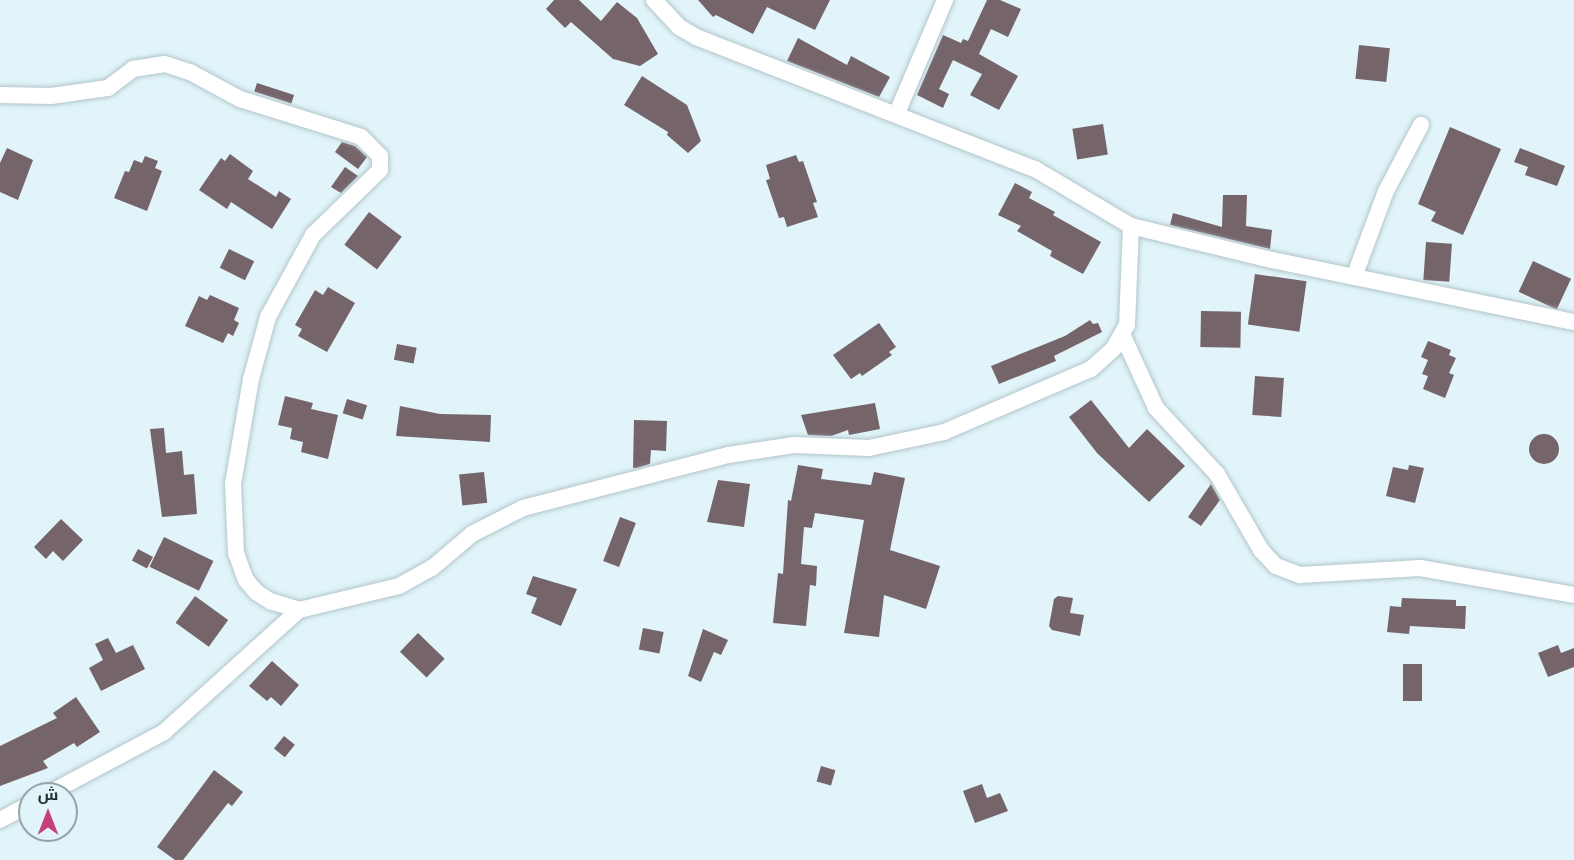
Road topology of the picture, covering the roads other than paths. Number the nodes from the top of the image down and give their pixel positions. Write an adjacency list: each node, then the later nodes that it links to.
1 (654, 0): 4 (street)
2 (945, 0): 4 (street)
3 (0, 95): 11 (street)
4 (897, 113): 6 (street)
5 (1421, 125): 7 (street)
6 (1131, 226): 7 (street); 9 (street)
7 (1354, 277): 8 (street)
8 (1574, 322)
9 (1122, 334): 10 (street); 11 (street)
10 (1574, 595)
11 (299, 610): 12 (street)
12 (70, 782)
13 (18, 810): 14 (street)
14 (0, 820)

